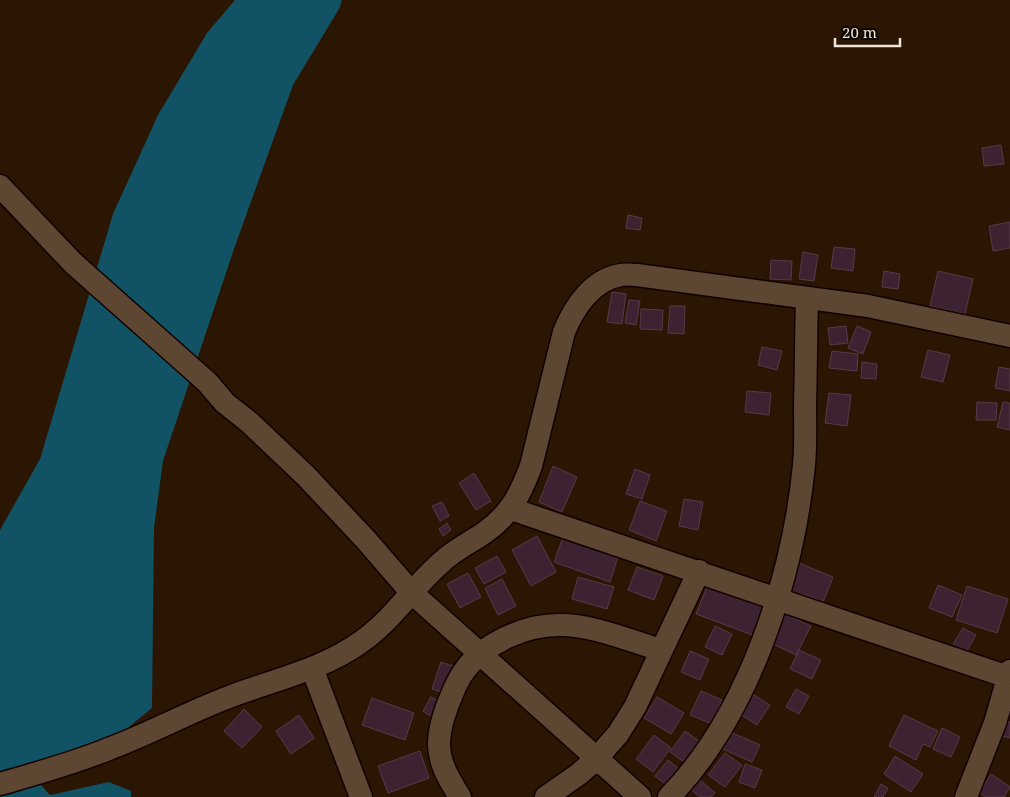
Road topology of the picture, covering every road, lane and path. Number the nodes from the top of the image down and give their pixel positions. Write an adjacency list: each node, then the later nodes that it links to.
1 (0, 186): 6 (street)
2 (806, 298): 3 (street); 4 (street); 7 (street)
3 (1010, 336)
4 (511, 509): 5 (street); 6 (street)
5 (699, 571): 7 (street); 8 (street)
6 (411, 592): 9 (street); 10 (street)
7 (776, 599): 11 (street); 18 (street)
8 (662, 650): 9 (street); 12 (street)
9 (479, 655): 12 (street); 15 (street)
10 (312, 668): 13 (street); 14 (street)
11 (1009, 674): 19 (street)
12 (597, 758): 16 (street); 17 (street)
13 (0, 784)
14 (361, 797)
15 (460, 797)
16 (546, 797)
17 (640, 797)
18 (669, 797)
19 (966, 797)

